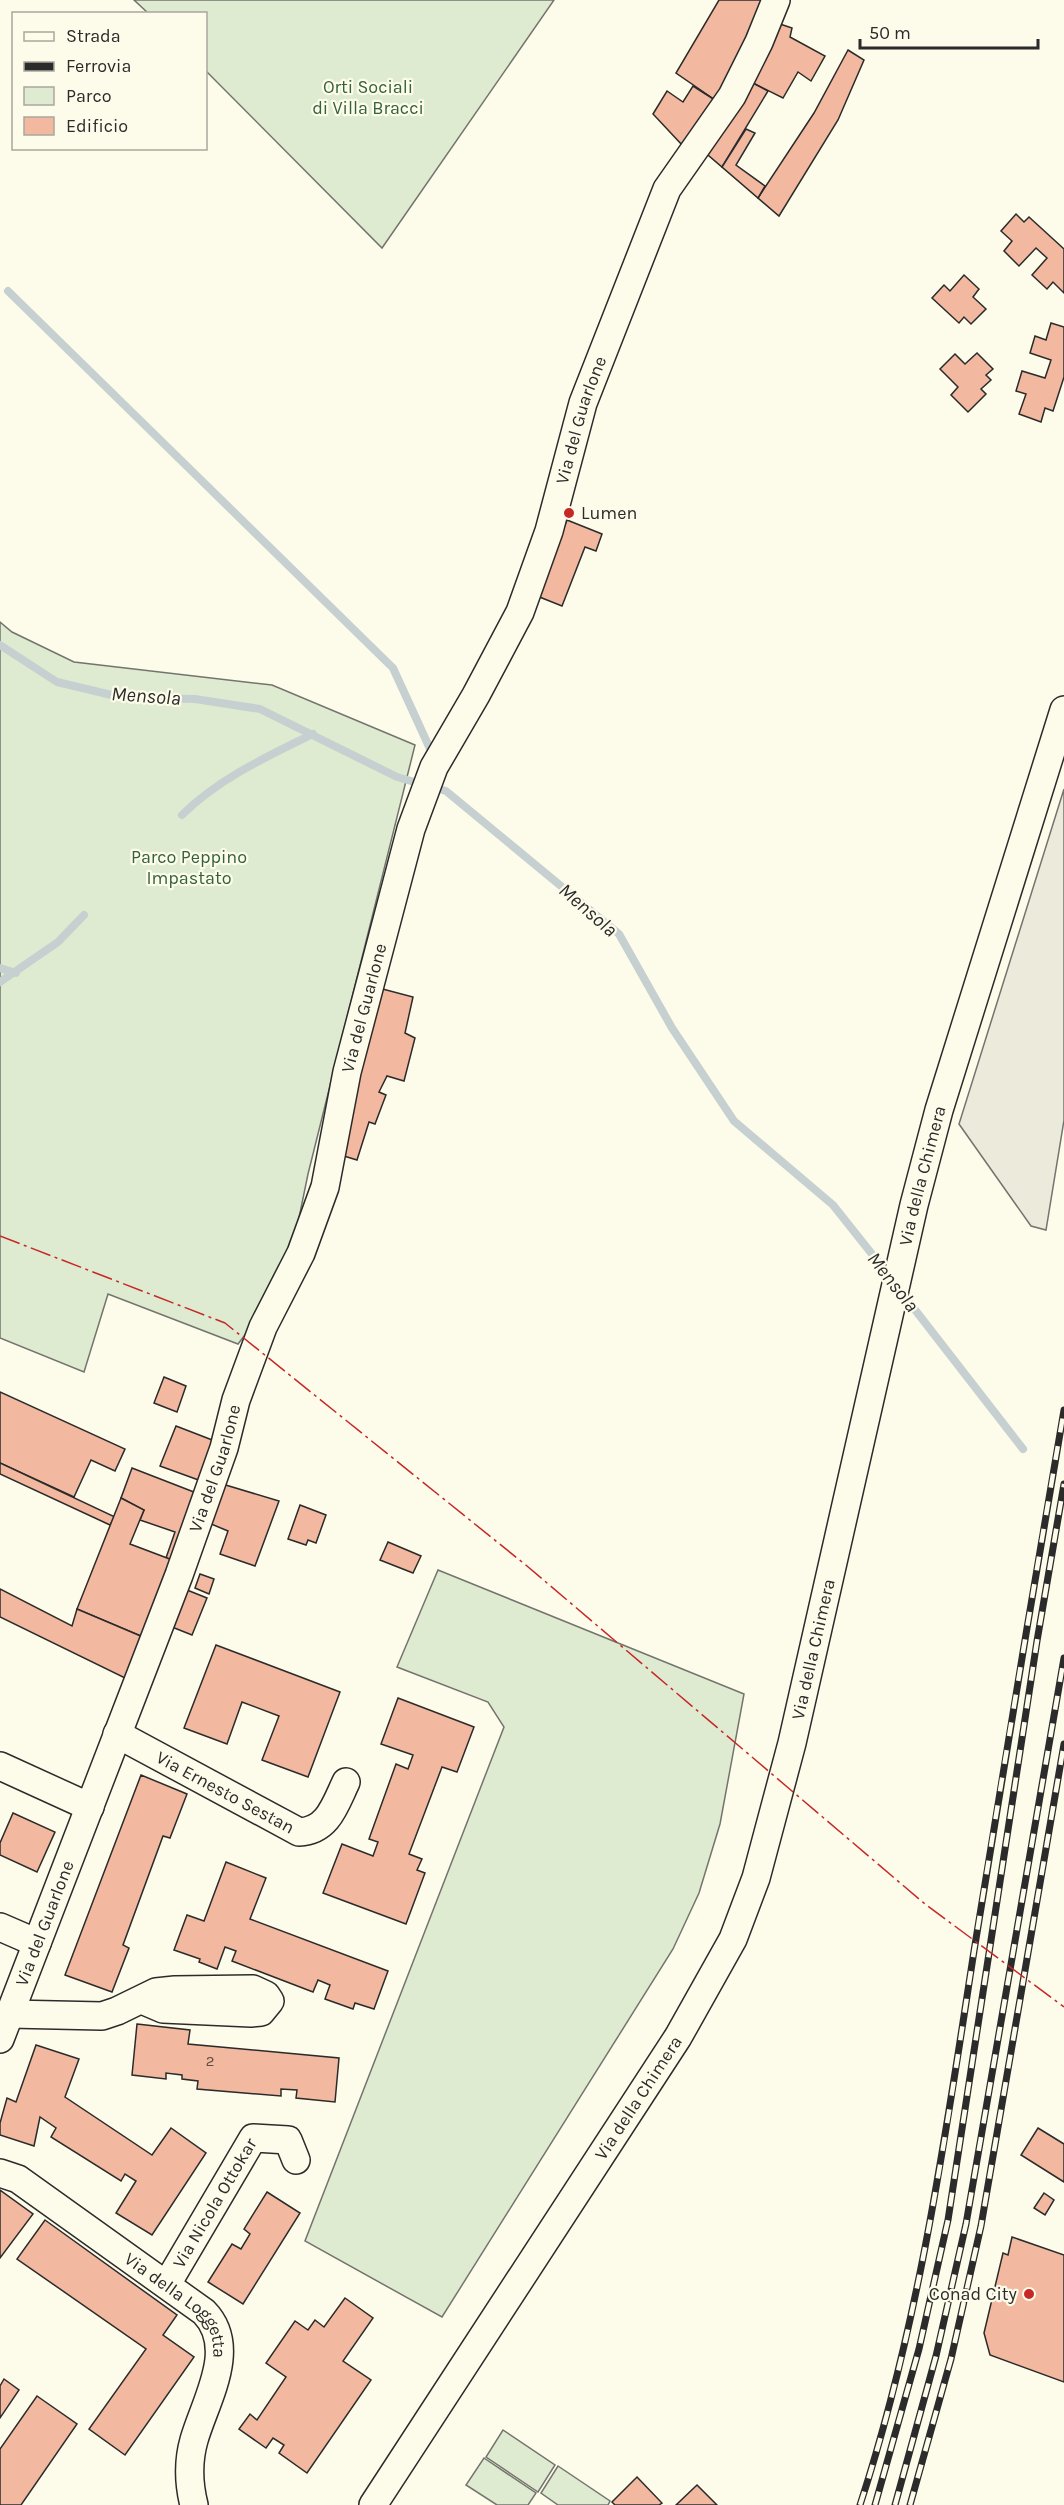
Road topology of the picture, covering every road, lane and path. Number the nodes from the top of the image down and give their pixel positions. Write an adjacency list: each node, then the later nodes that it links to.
1 (776, 0): 3 (street, Via del Guarlone)
2 (1064, 710): 16 (street, Via della Chimera)
3 (117, 1734): 5 (street, Via Ernesto Sestan); 6 (street, Via del Guarlone)
4 (0, 1766): 6 (street)
5 (346, 1782)
6 (90, 1807): 8 (street, Via del Guarlone)
7 (0, 1927): 8 (street)
8 (37, 1943): 10 (street, Via del Guarlone)
9 (142, 2000): 10 (street)
10 (10, 2014): 11 (street, Via del Guarlone)
11 (0, 2039)
12 (296, 2160): 14 (street, Via Nicola Ottokar)
13 (0, 2173): 14 (street, Via della Loggetta)
14 (167, 2284): 15 (street, Via della Loggetta)
15 (194, 2505)
16 (373, 2505)

